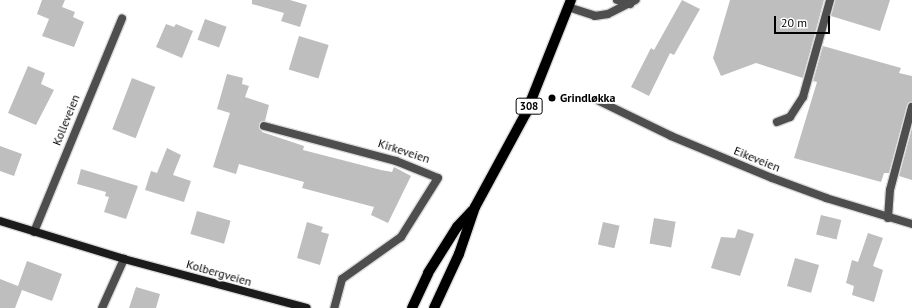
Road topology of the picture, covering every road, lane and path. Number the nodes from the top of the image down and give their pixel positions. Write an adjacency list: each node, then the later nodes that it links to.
1 (617, 0): 3 (street)
2 (830, 0): 8 (street)
3 (633, 2): 4 (street)
4 (570, 4): 10 (main road, 308)
5 (122, 18): 14 (street, Kolleveien)
6 (599, 101): 11 (street, Eikeveien)
7 (912, 107): 11 (street)
8 (777, 122)
9 (264, 126): 18 (street, Kirkeveien)
10 (475, 207): 19 (main road, 308); 20 (main road, 308)
11 (888, 218): 13 (street, Eikeveien)
12 (0, 221): 14 (street, Kolbergveien)
13 (912, 224)
14 (34, 232): 15 (street, Kolbergveien)
15 (124, 259): 16 (street); 17 (street, Kolbergveien)
16 (102, 308)
17 (307, 308)
18 (334, 308)
19 (412, 308)
20 (434, 308)

